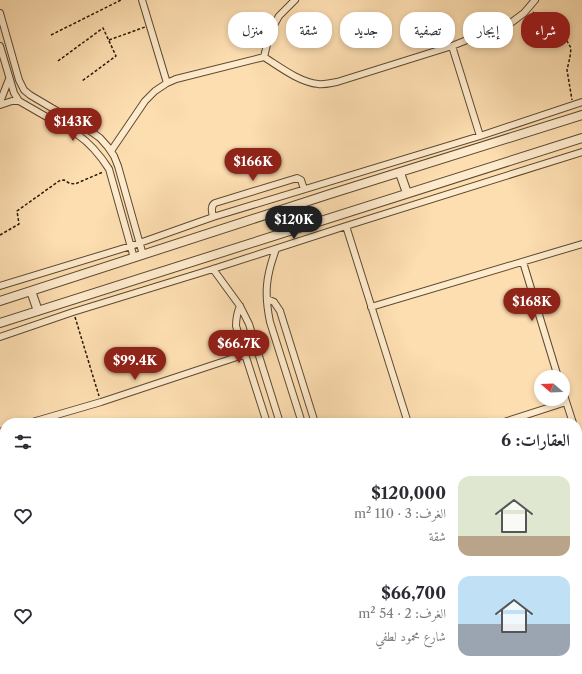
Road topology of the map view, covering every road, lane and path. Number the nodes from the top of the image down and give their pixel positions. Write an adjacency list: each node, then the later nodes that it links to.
1 (121, 0): 8 (path)
2 (142, 0): 7 (street)
3 (295, 0): 14 (street)
4 (535, 0): 5 (street)
5 (529, 8): 10 (street); 23 (path)
6 (0, 13): 24 (street)
7 (149, 25): 9 (path); 18 (street)
8 (51, 35)
9 (109, 40): 15 (path); 17 (path)
10 (455, 45)
11 (0, 46): 16 (street)
12 (446, 48): 14 (street)
13 (453, 48): 29 (street)
14 (264, 57): 18 (street)
15 (58, 61)
16 (9, 79): 19 (street); 20 (street)
17 (82, 80)
18 (167, 83): 31 (street)
19 (19, 101): 22 (street); 26 (street)
20 (0, 102)
21 (582, 102): 23 (street)
22 (0, 105)
23 (573, 105): 29 (street)
24 (55, 110): 26 (street); 27 (street)
25 (582, 116): 34 (street)
26 (50, 119): 28 (street)
27 (76, 122): 28 (street); 31 (street)
28 (71, 131): 33 (street)
29 (480, 136): 35 (street)
30 (582, 138): 36 (street)
31 (111, 151): 40 (street)
32 (582, 152): 38 (street)
33 (109, 169): 39 (path); 42 (street)
34 (400, 172): 36 (street); 44 (street)
35 (304, 189): 37 (street); 37 (street)
36 (407, 193): 54 (street)
37 (213, 217): 40 (street)
38 (346, 226): 43 (street); 53 (street)
39 (0, 235)
40 (140, 243): 42 (street); 44 (street)
41 (582, 244): 46 (street)
42 (131, 246): 45 (street); 48 (street)
43 (276, 249): 47 (street); 50 (street)
44 (143, 255): 45 (street)
45 (134, 258): 49 (street)
46 (522, 262): 53 (street); 59 (street)
47 (213, 269): 52 (street); 55 (street)
48 (0, 286)
49 (31, 291): 51 (street); 54 (street)
50 (267, 299): 66 (street); 67 (street)
51 (0, 301)
52 (240, 306): 58 (street); 65 (street)
53 (371, 307): 68 (street)
54 (38, 311): 56 (street)
55 (73, 312): 57 (street); 60 (path)
56 (0, 324)
57 (0, 337)
58 (246, 354): 60 (street); 64 (street)
59 (556, 370)
60 (101, 402): 63 (street)
61 (554, 406): 69 (street)
62 (567, 406): 70 (street)
63 (46, 418)
64 (265, 418)
65 (278, 418)
66 (300, 418)
67 (313, 418)
68 (406, 418)
69 (516, 418)
70 (571, 418)

